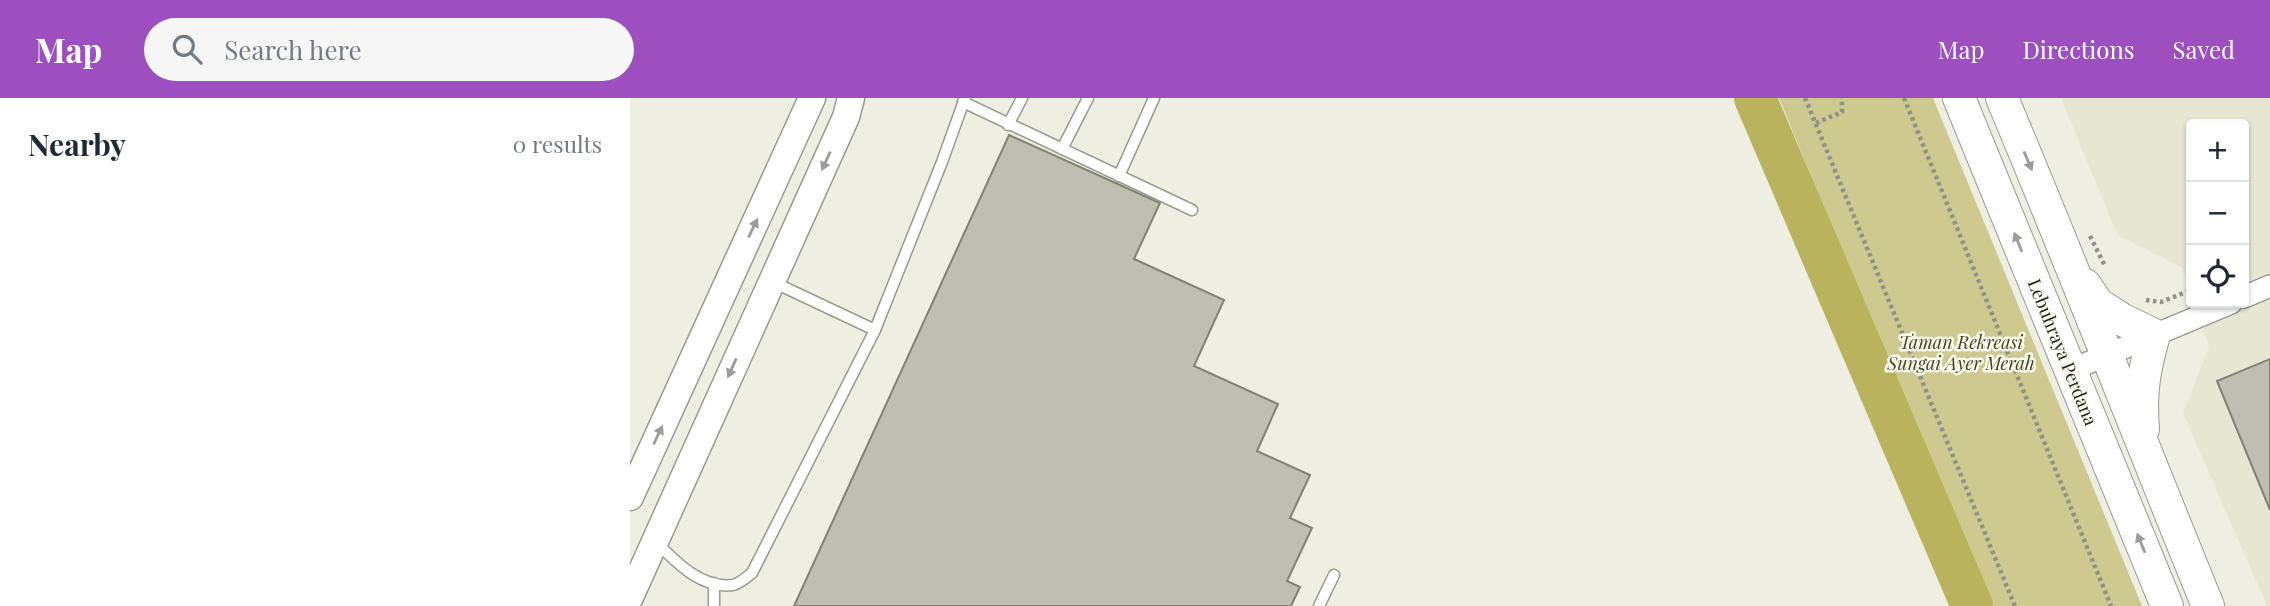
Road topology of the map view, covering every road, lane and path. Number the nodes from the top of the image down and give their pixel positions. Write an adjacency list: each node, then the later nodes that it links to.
1 (812, 98): 31 (street, one-way to 1)
2 (851, 98): 20 (street, one-way to 20)
3 (1022, 98): 13 (lane)
4 (1088, 98): 14 (lane)
5 (1154, 98): 15 (lane)
6 (1805, 98): 12 (path)
7 (1842, 98): 12 (path)
8 (1904, 98): 39 (path)
9 (1959, 98): 29 (main road, Lebuhraya Perdana, one-way to 9)
10 (2002, 98): 18 (main road, one-way to 18)
11 (964, 100): 13 (lane); 26 (lane)
12 (1816, 123): 38 (path)
13 (1009, 125): 14 (lane)
14 (1062, 149): 15 (lane)
15 (1119, 176): 16 (lane)
16 (1192, 210)
17 (2089, 234): 19 (path)
18 (2074, 270): 27 (main road); 28 (main road)
19 (2106, 270)
20 (771, 280): 26 (lane); 32 (street, one-way to 32)
21 (2270, 286): 23 (street)
22 (2186, 292): 24 (path)
23 (2249, 295)
24 (2141, 299)
25 (2219, 308): 27 (street)
26 (874, 330): 34 (lane)
27 (2154, 335): 28 (street); 30 (main road)
28 (2106, 357): 29 (street); 30 (main road)
29 (2071, 370): 40 (main road, Lebuhraya Perdana, one-way to 29)
30 (2145, 450): 41 (main road)
31 (630, 497)
32 (656, 541): 34 (lane); 35 (street)
33 (1334, 575): 37 (lane)
34 (714, 583): 36 (lane)
35 (630, 597)
36 (714, 606)
37 (1319, 606)
38 (2015, 606)
39 (2111, 606)
40 (2167, 606)
41 (2208, 606)

